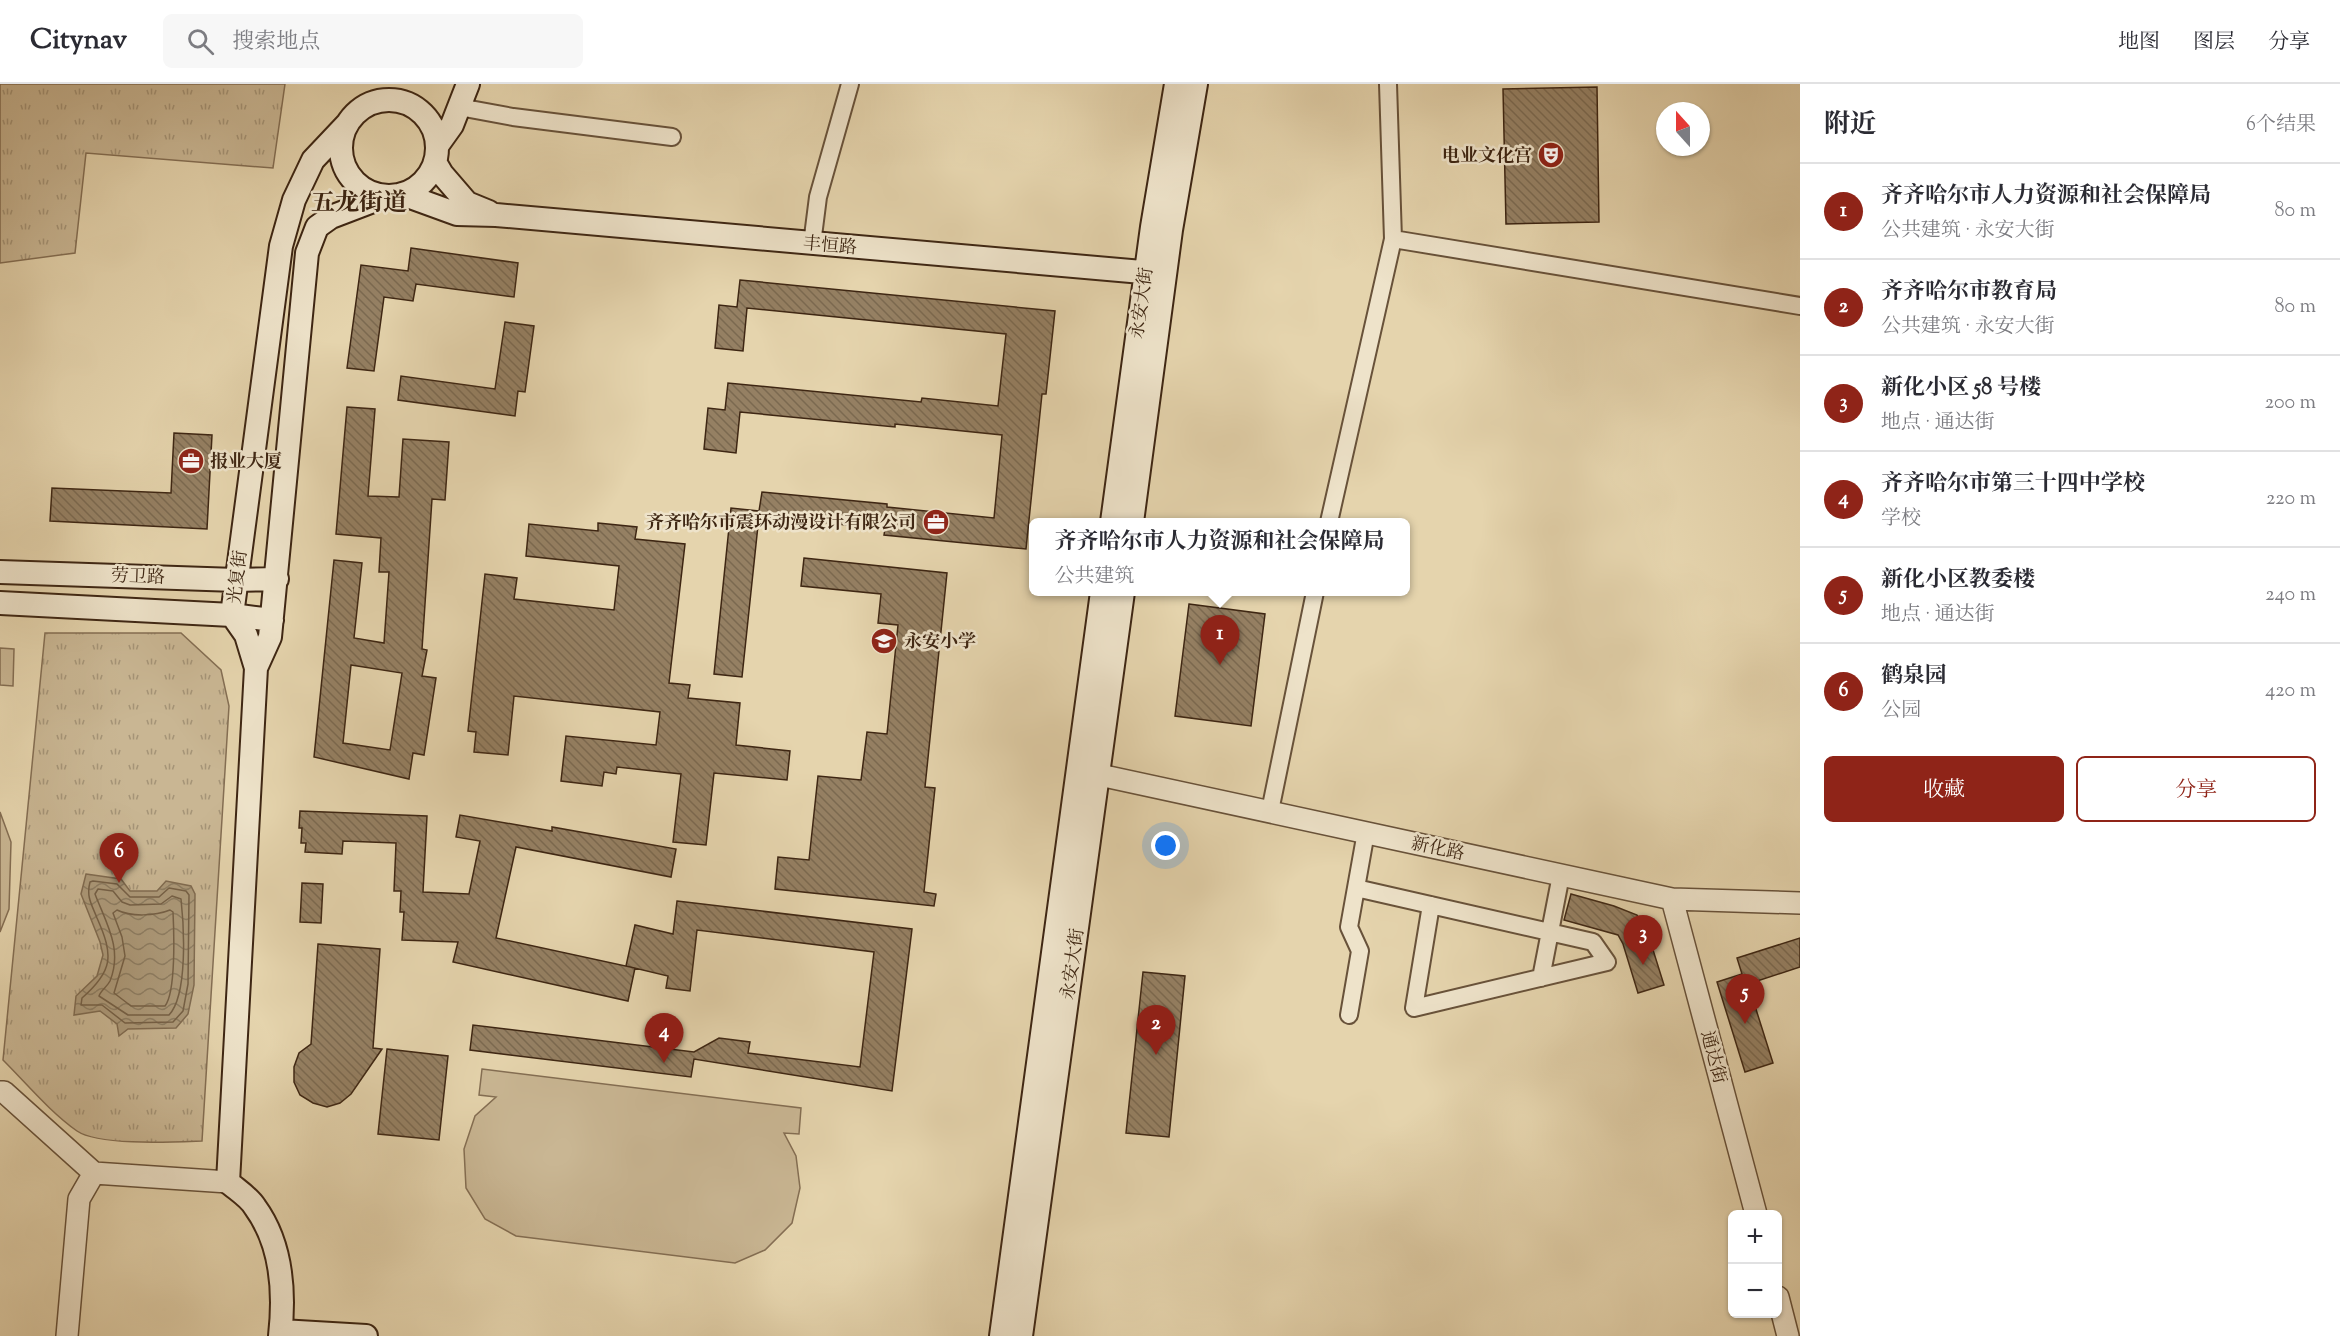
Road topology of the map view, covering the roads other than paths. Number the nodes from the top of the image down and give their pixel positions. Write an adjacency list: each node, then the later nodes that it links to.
1 (415, 84): 7 (main road)
2 (468, 84): 8 (main road)
3 (850, 84): 15 (street)
4 (1176, 84): 16 (main road, 永安大街)
5 (1196, 84): 16 (main road, 永安大街)
6 (1388, 84): 14 (street)
7 (384, 100): 9 (main road); 11 (main road)
8 (459, 107): 10 (street); 11 (main road)
9 (347, 124): 12 (main road); 23 (main road, 光复街)
10 (672, 137)
11 (436, 154): 12 (main road); 13 (main road)
12 (394, 195): 13 (main road); 22 (main road)
13 (496, 215): 15 (main road, 丰恒路)
14 (1393, 239): 17 (street); 20 (street)
15 (812, 244): 16 (main road, 丰恒路)
16 (1155, 272): 18 (main road, 永安大街); 19 (main road, 永安大街)
17 (1800, 306)
18 (1113, 518)
19 (1132, 518)
20 (1330, 518)
21 (0, 572): 23 (main road, 劳卫路)
22 (277, 579): 23 (main road, 劳卫路); 29 (main road)
23 (236, 580): 28 (main road, 光复街)
24 (1102, 596): 31 (main road, 永安大街)
25 (1121, 596): 31 (main road, 永安大街)
26 (1314, 596): 32 (street)
27 (0, 603): 28 (main road, 劳卫路)
28 (232, 615): 29 (main road, 劳卫路); 30 (main road, 光复街)
29 (272, 620): 30 (main road)
30 (256, 668): 44 (main road)
31 (1088, 772): 32 (street, 新化路); 50 (main road, 永安大街); 51 (main road, 永安大街)
32 (1270, 811): 33 (street, 新化路)
33 (1366, 832): 34 (street, 新化路); 35 (street)
34 (1561, 875): 36 (street, 新化路); 39 (street)
35 (1356, 888): 38 (street); 41 (street)
36 (1672, 900): 37 (street, 新化路); 45 (street, 通达街)
37 (1800, 903)
38 (1431, 905): 39 (street); 40 (street)
39 (1550, 932): 40 (street); 40 (street)
40 (1541, 978)
41 (1349, 1015)
42 (0, 1092): 43 (street)
43 (94, 1173): 44 (street); 48 (street)
44 (228, 1182): 47 (main road)
45 (1755, 1210)
46 (1782, 1313): 52 (street)
47 (280, 1334): 49 (main road)
48 (67, 1336)
49 (366, 1336)
50 (1001, 1336)
51 (1021, 1336)
52 (1788, 1336)

